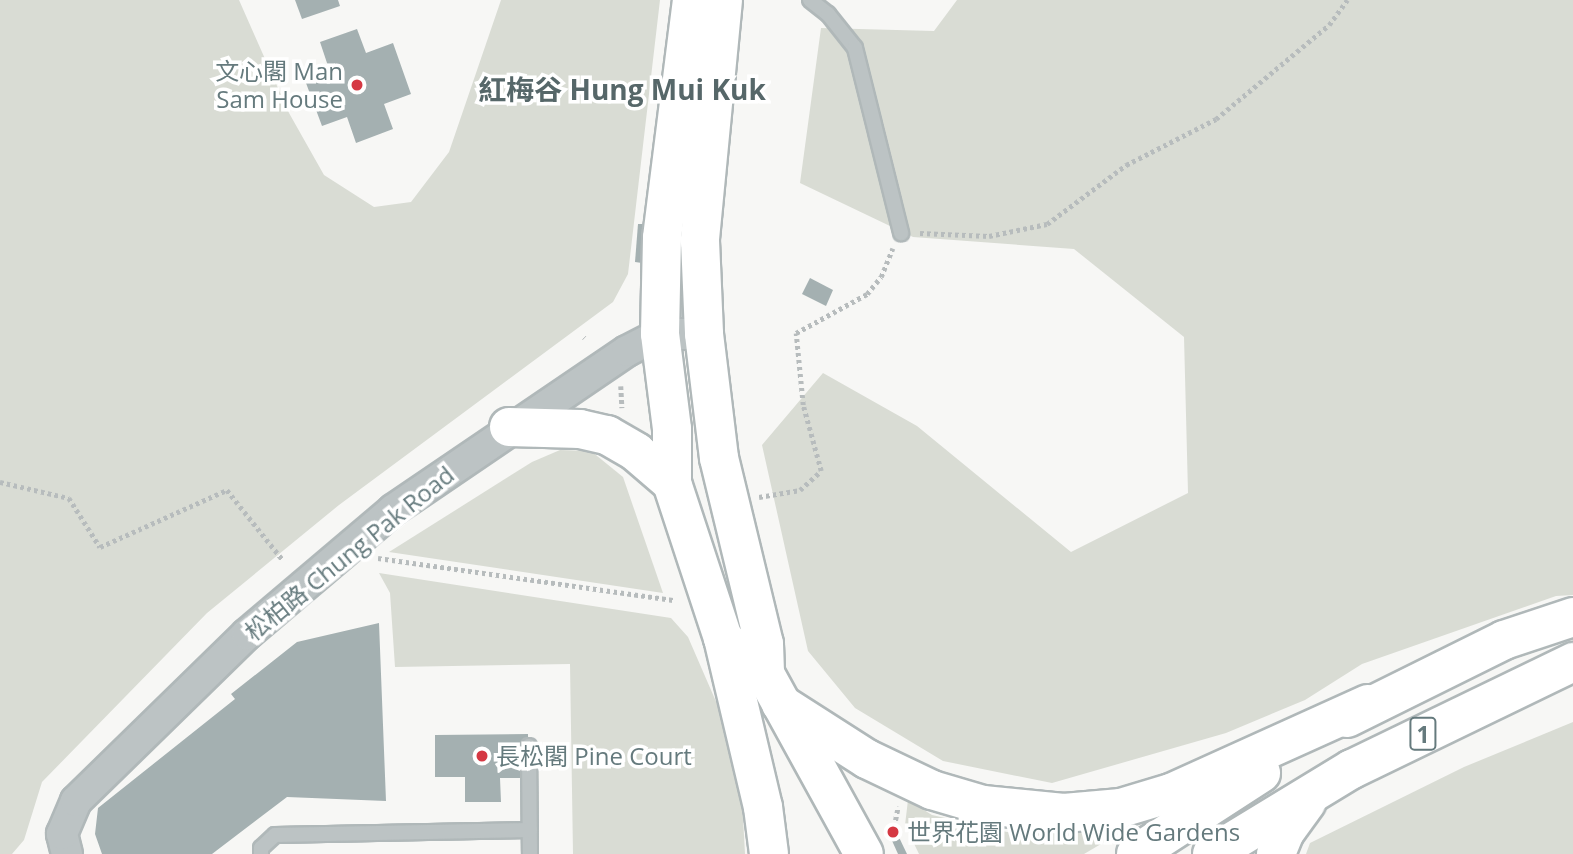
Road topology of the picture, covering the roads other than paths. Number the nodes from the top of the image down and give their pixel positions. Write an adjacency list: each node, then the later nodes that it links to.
1 (692, 0): 4 (main road)
2 (723, 0): 4 (main road)
3 (810, 0): 5 (lane)
4 (696, 100): 6 (main road); 7 (main road)
5 (901, 233)
6 (660, 334): 7 (street); 8 (street, 松柏路 Chung Pak Road); 9 (main road)
7 (704, 334): 13 (main road)
8 (509, 427): 9 (main road); 18 (street, 松柏路 Chung Pak Road)
9 (672, 483): 11 (main road)
10 (1573, 617): 14 (main road, 1)
11 (723, 638): 13 (main road); 21 (main road)
12 (1573, 662): 16 (main road, 1)
13 (773, 689): 14 (main road); 22 (main road)
14 (1368, 704): 23 (main road, 1)
15 (529, 746): 17 (lane)
16 (1321, 788): 24 (main road, 1); 25 (main road)
17 (530, 830): 19 (lane); 20 (lane)
18 (67, 854)
19 (261, 854)
20 (530, 854)
21 (769, 854)
22 (864, 854)
23 (1136, 854)
24 (1212, 854)
25 (1276, 854)

